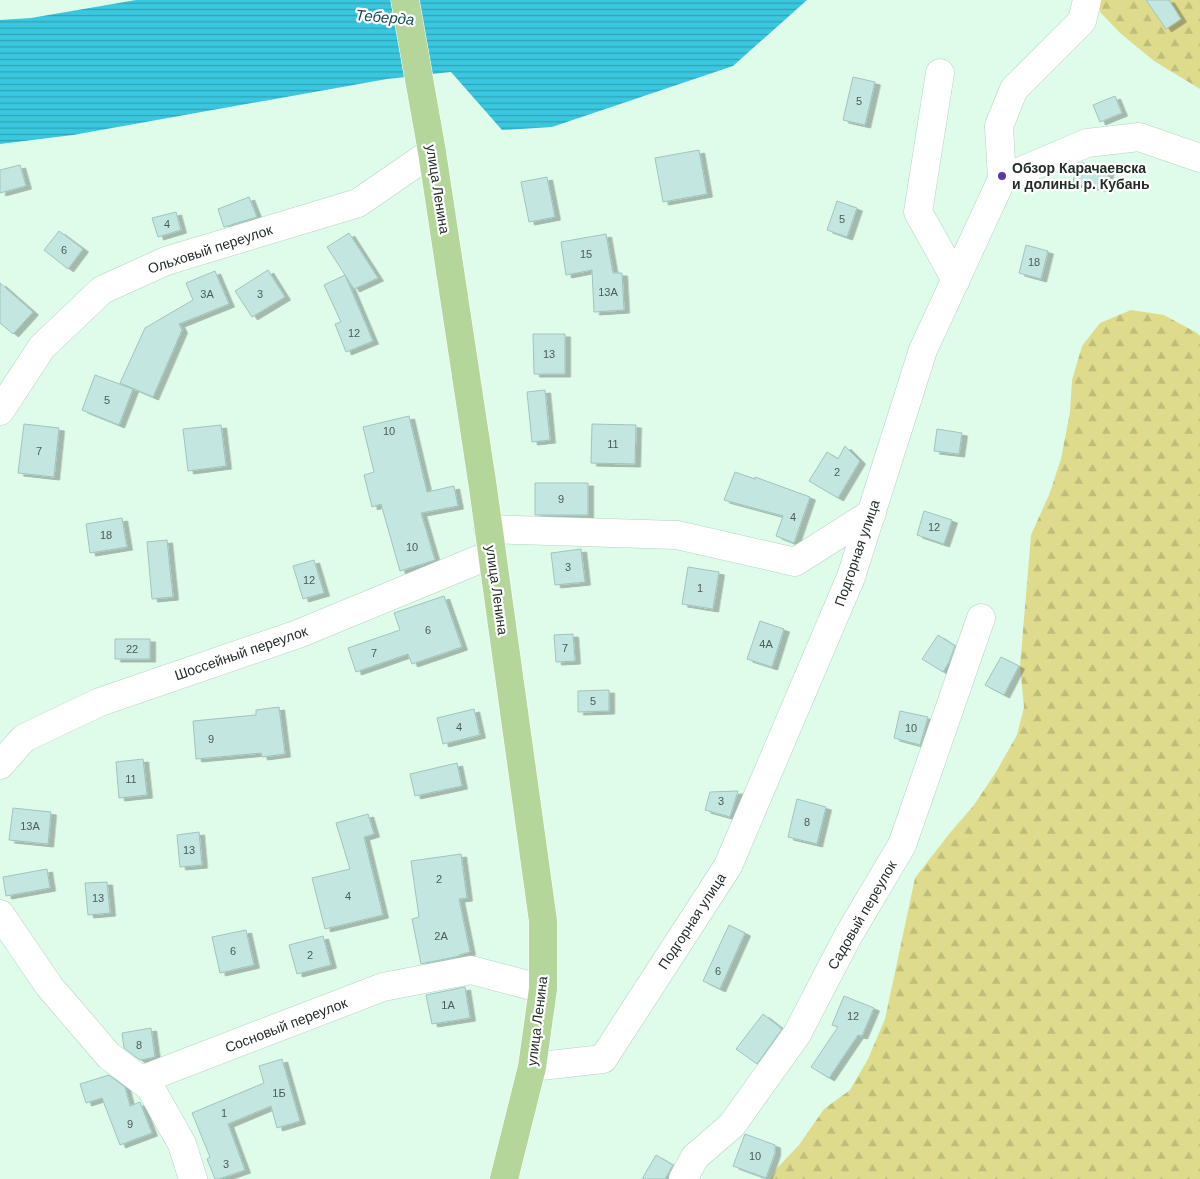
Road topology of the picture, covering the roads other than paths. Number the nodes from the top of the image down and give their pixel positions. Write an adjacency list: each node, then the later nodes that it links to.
1 (406, 0): 4 (main road, улица Ленина)
2 (1087, 0): 6 (street)
3 (940, 73): 7 (street)
4 (432, 152): 8 (street, Ольховый переулок); 10 (main road, улица Ленина)
5 (1200, 158): 6 (street)
6 (1002, 178): 7 (street, Подгорная улица)
7 (956, 280): 9 (street, Подгорная улица)
8 (0, 411)
9 (872, 513): 10 (street, Шоссейный переулок); 15 (street, Подгорная улица)
10 (490, 541): 12 (street, Шоссейный переулок); 14 (main road, улица Ленина)
11 (980, 618): 19 (street, Садовый переулок)
12 (0, 766)
13 (0, 914): 16 (street)
14 (544, 989): 15 (main road, улица Ленина); 16 (street, Сосновый переулок)
15 (532, 1067): 18 (main road, улица Ленина)
16 (140, 1080): 17 (street)
17 (193, 1179)
18 (504, 1179)
19 (683, 1179)

